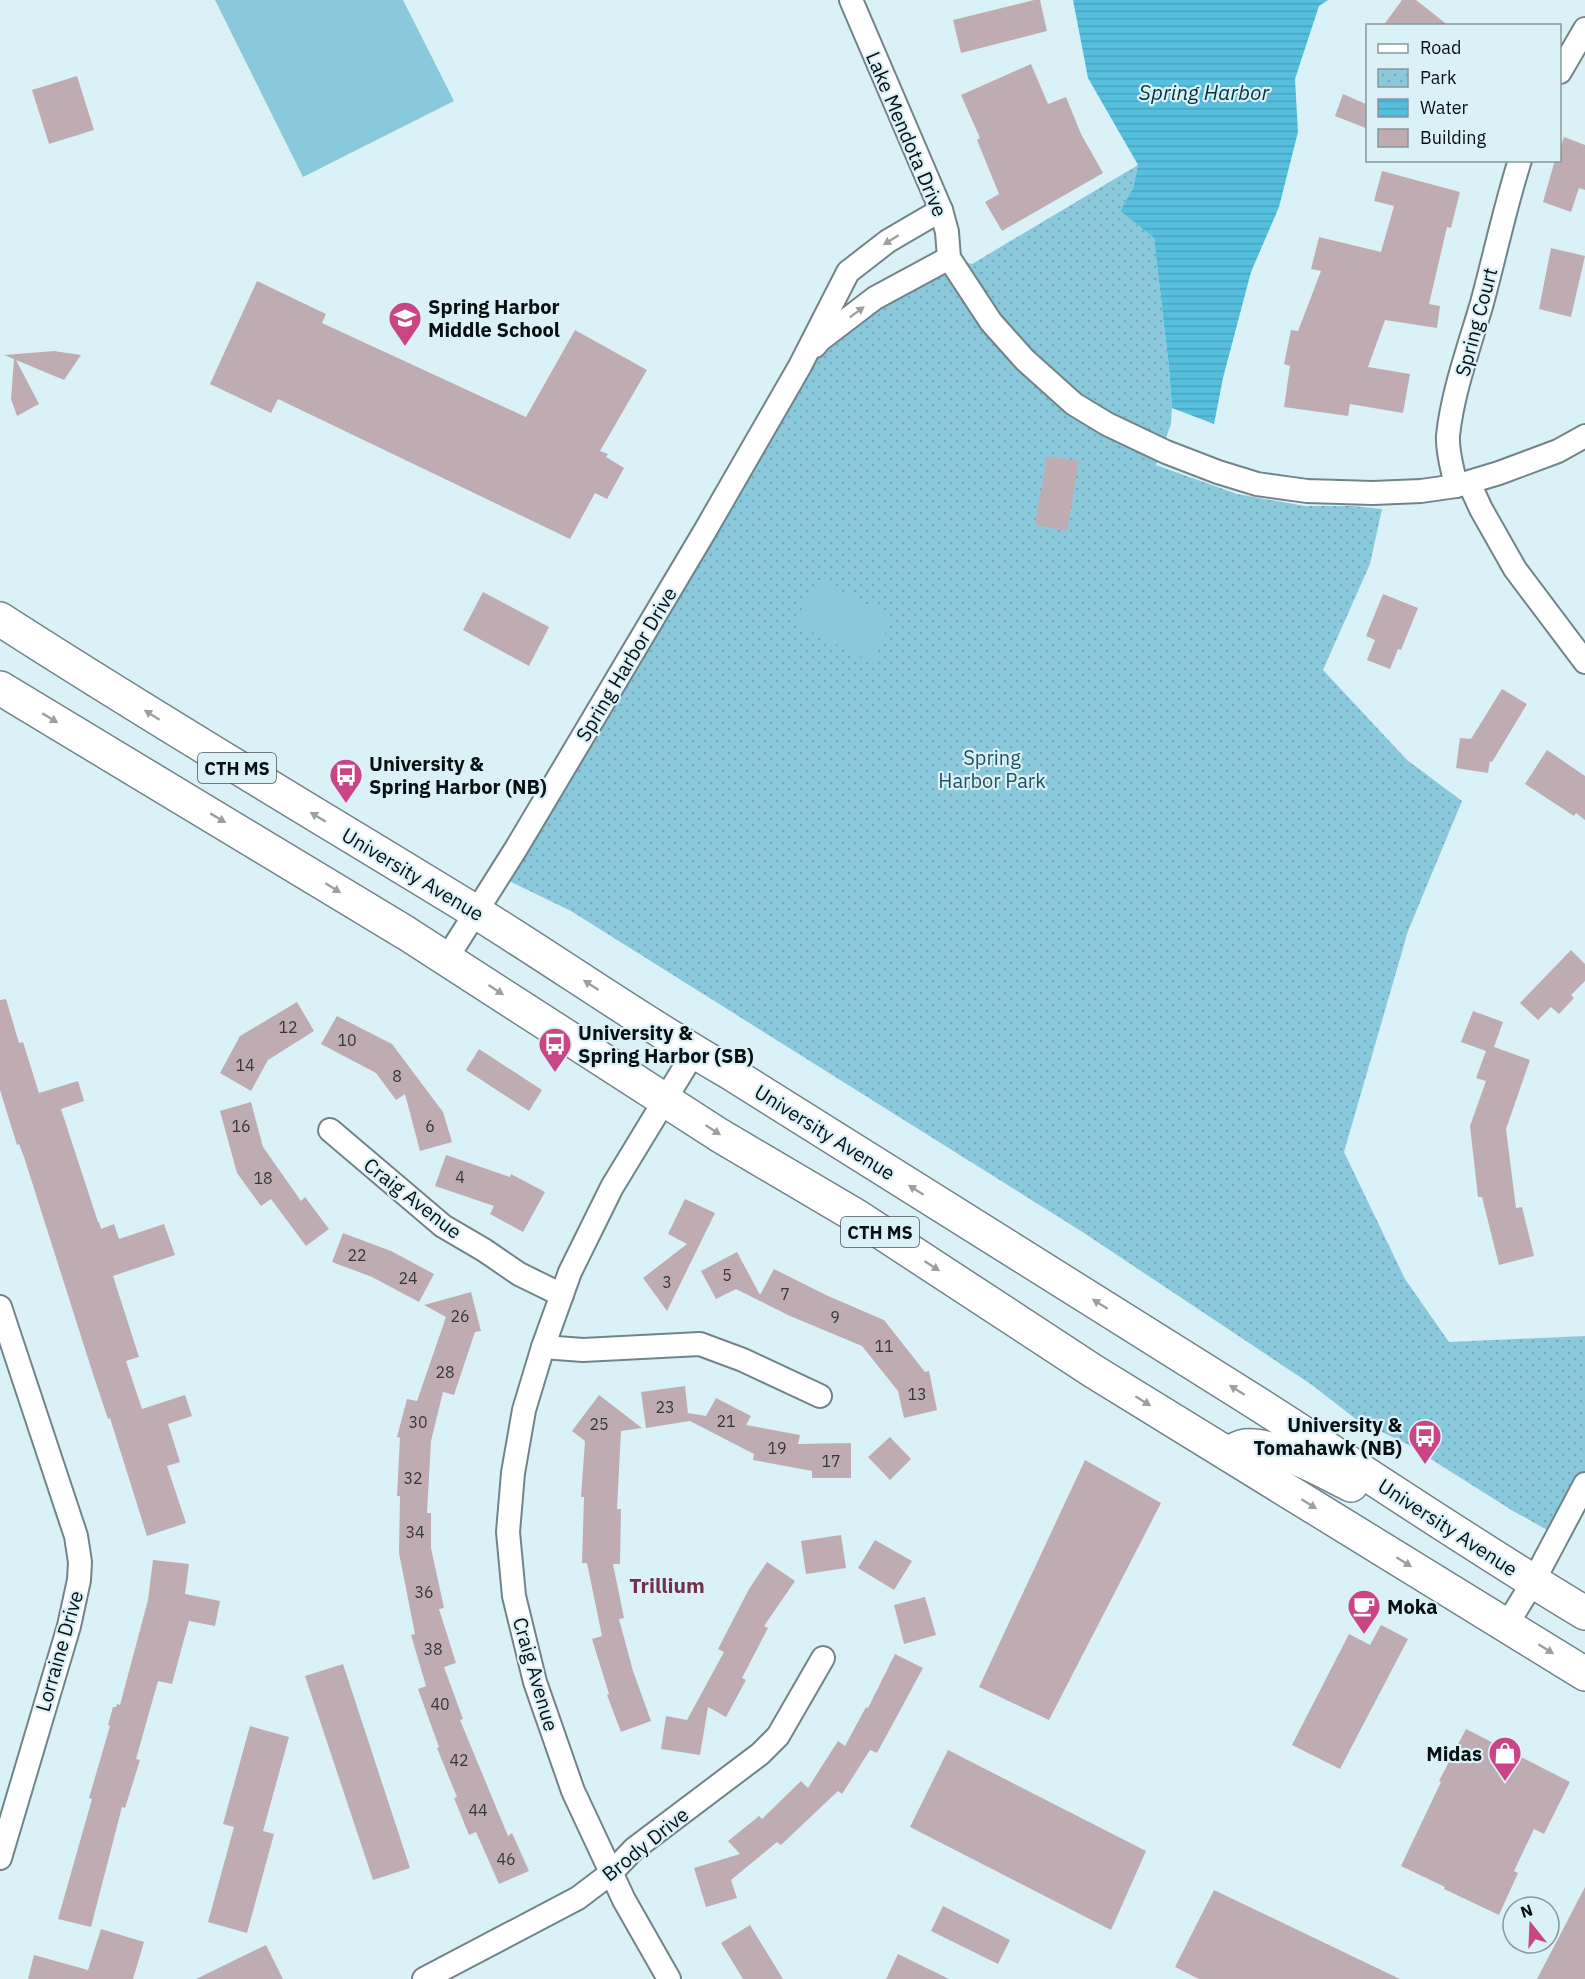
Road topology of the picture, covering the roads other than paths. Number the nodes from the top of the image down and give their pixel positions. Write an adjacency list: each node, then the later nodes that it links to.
1 (851, 0): 5 (street, Lake Mendota Drive)
2 (1585, 29): 3 (street)
3 (1561, 70)
4 (1519, 162): 9 (street, Spring Court)
5 (941, 210): 6 (street, Lake Mendota Drive); 7 (street, Spring Harbor Drive, one-way to 7)
6 (949, 258): 7 (street, Spring Harbor Drive, one-way to 6); 9 (street, Lake Mendota Drive)
7 (800, 366): 13 (street, Spring Harbor Drive)
8 (1585, 436): 9 (street, Lake Mendota Drive)
9 (1463, 484): 11 (street, Spring Court)
10 (0, 619): 13 (main road, University Avenue / CTH MS, one-way to 10)
11 (1585, 662)
12 (0, 688): 14 (main road, CTH MS, one-way to 14)
13 (476, 913): 14 (street, Spring Harbor Drive); 15 (main road, University Avenue / CTH MS, one-way to 13)
14 (447, 958): 16 (main road, CTH MS, one-way to 16)
15 (694, 1052): 16 (street, Craig Avenue); 24 (main road, University Avenue / CTH MS, one-way to 15)
16 (664, 1098): 18 (street, Craig Avenue); 22 (main road, CTH MS, one-way to 22)
17 (330, 1130): 18 (street, Craig Avenue)
18 (562, 1295): 20 (street, Craig Avenue)
19 (0, 1308): 30 (street, Lorraine Drive)
20 (543, 1347): 21 (street); 31 (street, Craig Avenue)
21 (820, 1396)
22 (1228, 1454): 24 (main road); 27 (main road, CTH MS, one-way to 27)
23 (1585, 1484): 25 (street)
24 (1431, 1515): 25 (main road, University Avenue / CTH MS)
25 (1533, 1582): 26 (main road, University Avenue / CTH MS); 27 (street)
26 (1585, 1612)
27 (1506, 1626): 29 (main road, CTH MS, one-way to 29)
28 (823, 1658): 31 (street, Brody Drive)
29 (1585, 1674)
30 (0, 1858)
31 (611, 1873): 32 (street, Brody Drive); 33 (street, Craig Avenue)
32 (424, 1979)
33 (669, 1979)

